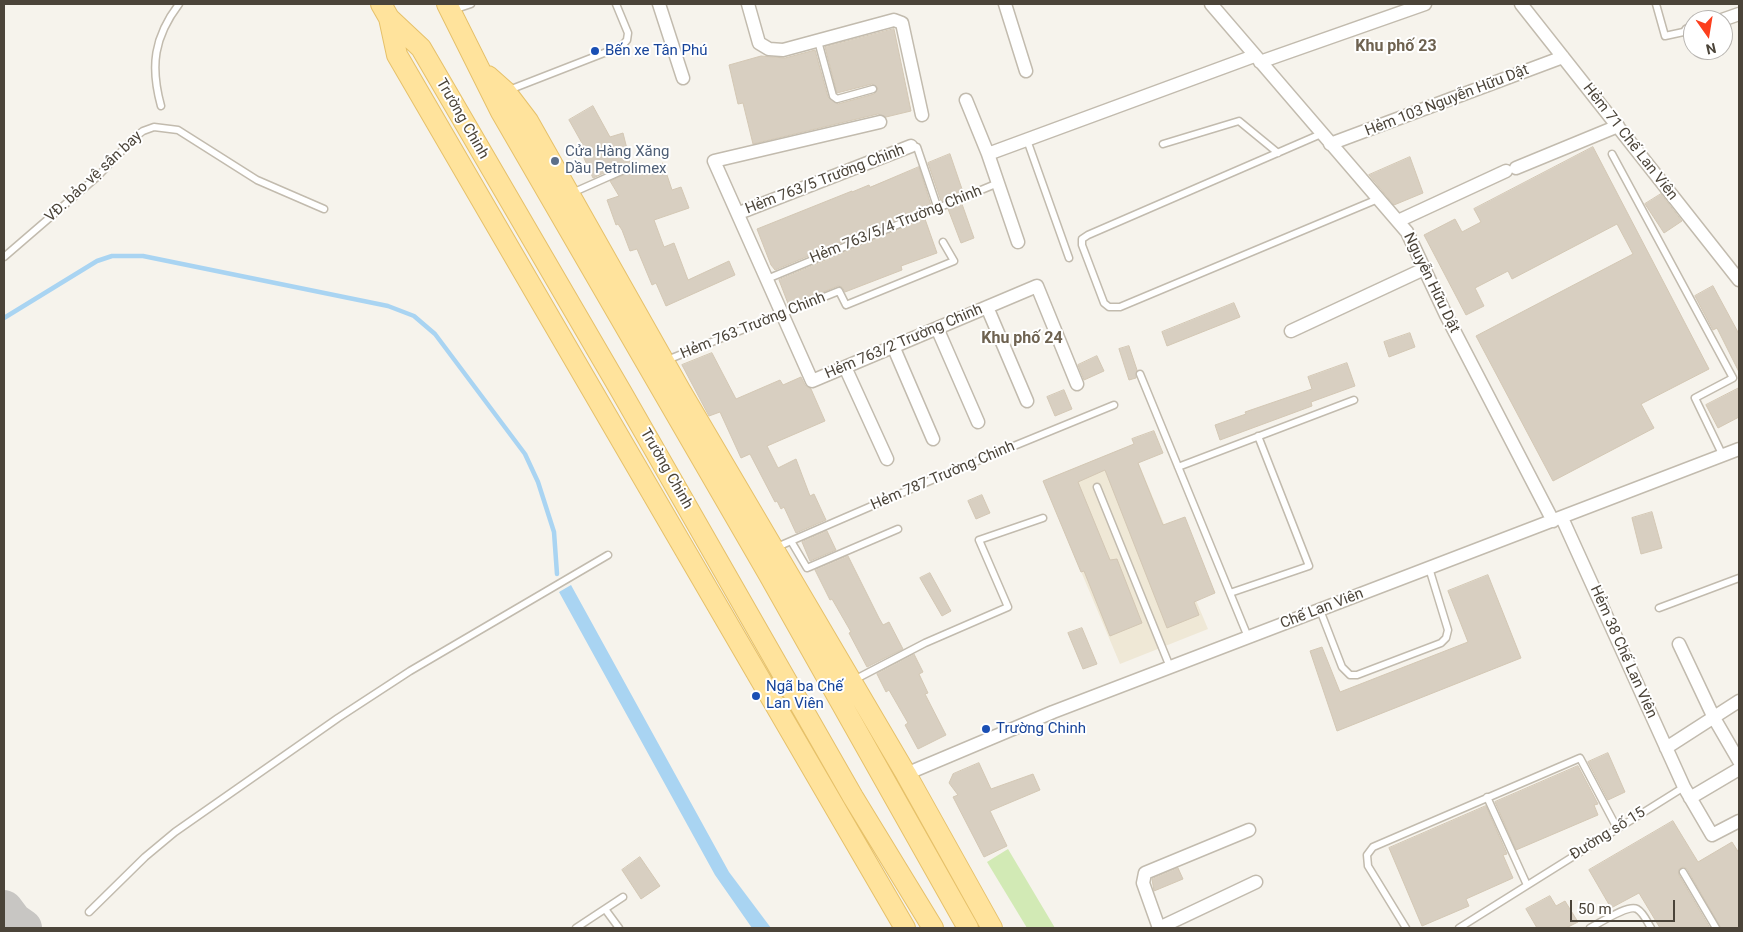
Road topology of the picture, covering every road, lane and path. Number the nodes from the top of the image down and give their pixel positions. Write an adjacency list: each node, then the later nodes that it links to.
1 (179, 4): 22 (lane)
2 (471, 4): 11 (lane)
3 (616, 4): 20 (lane)
4 (659, 4): 18 (street)
5 (748, 4): 14 (street)
6 (1005, 4): 17 (street)
7 (1211, 4): 16 (street, Nguyễn Hữu Dật)
8 (1425, 4): 16 (street)
9 (1521, 4): 15 (street, Hẻm 71 Chế Lan Viên)
10 (1656, 4): 13 (lane)
11 (449, 8): 20 (main road)
12 (385, 11): 49 (main road, Trường Chinh); 54 (main road, Trường Chinh)
13 (1683, 32)
14 (818, 41): 19 (lane); 23 (street)
15 (1563, 57): 25 (street, Hẻm 71 Chế Lan Viên); 29 (street, Hẻm 103 Nguyễn Hữu Dật)
16 (1257, 59): 26 (street, Nguyễn Hữu Dật); 27 (street)
17 (1026, 72)
18 (683, 78)
19 (873, 89)
20 (500, 94): 36 (main road); 108 (main road)
21 (966, 100): 32 (street, Hẻm 763/5/4 Trường Chinh)
22 (161, 106)
23 (922, 115)
24 (880, 122): 40 (street, Hẻm 763/5 Trường Chinh)
25 (1618, 126): 41 (street); 48 (street, Hẻm 71 Chế Lan Viên)
26 (1321, 134): 29 (street, Nguyễn Hữu Dật); 31 (lane)
27 (1027, 140): 32 (street); 45 (lane)
28 (1163, 144): 31 (lane)
29 (1330, 144): 37 (street, Nguyễn Hữu Dật)
30 (911, 146): 39 (lane); 40 (street, Hẻm 763/5 Trường Chinh)
31 (1278, 152): 37 (lane)
32 (988, 154): 35 (street, Hẻm 763/5/4 Trường Chinh)
33 (1612, 154): 67 (lane)
34 (626, 169): 36 (lane)
35 (998, 183): 39 (lane, Hẻm 763/5/4 Trường Chinh); 43 (street)
36 (569, 194): 56 (main road)
37 (1378, 199): 41 (street, Nguyễn Hữu Dật)
38 (324, 209): 44 (lane, VĐ. bảo vệ sân bay)
39 (938, 209): 47 (lane, Hẻm 763/5/4 Trường Chinh)
40 (739, 213): 47 (street, Hẻm 763/5 Trường Chinh)
41 (1398, 221): 46 (street, Nguyễn Hữu Dật)
42 (943, 242): 51 (lane, Hẻm 763 Trường Chinh)
43 (1018, 242)
44 (4, 257)
45 (1070, 258)
46 (1424, 269): 53 (street); 72 (street, Nguyễn Hữu Dật)
47 (767, 279): 51 (street, Hẻm 763/5 Trường Chinh)
48 (1739, 280)
49 (566, 296): 54 (main road); 107 (main road, Trường Chinh)
50 (987, 307): 52 (street, Hẻm 763/2 Trường Chinh); 59 (street, Hẻm 763/2 Trường Chinh); 61 (street)
51 (782, 312): 56 (lane, Hẻm 763 Trường Chinh); 57 (street, Hẻm 763/2 Trường Chinh)
52 (937, 328): 55 (street, Hẻm 763/2 Trường Chinh); 63 (street)
53 (1291, 331)
54 (562, 338): 106 (main road, Trường Chinh)
55 (892, 346): 57 (street, Hẻm 763/2 Trường Chinh); 65 (street)
56 (664, 362): 75 (main road)
57 (845, 366): 68 (street)
58 (1140, 374): 69 (lane)
59 (1077, 384)
60 (1354, 400): 64 (lane)
61 (1027, 401)
62 (1114, 405): 74 (lane, Hẻm 787 Trường Chinh)
63 (978, 422)
64 (1258, 436): 69 (lane); 79 (lane)
65 (933, 439)
66 (1739, 449): 67 (street, Chế Lan Viên)
67 (1723, 456): 72 (street, Chế Lan Viên)
68 (887, 459)
69 (1178, 467): 79 (lane)
70 (1097, 487): 84 (lane)
71 (1043, 518): 85 (lane)
72 (1558, 519): 77 (street, Chế Lan Viên); 88 (street, Hẻm 38 Chế Lan Viên)
73 (898, 529): 74 (lane)
74 (791, 541): 75 (lane, Hẻm 787 Trường Chinh)
75 (773, 548): 85 (main road)
76 (608, 555): 103 (lane)
77 (1429, 568): 81 (street, Chế Lan Viên); 81 (lane)
78 (1739, 578): 80 (lane)
79 (1230, 593): 82 (lane)
80 (1659, 608)
81 (1320, 610): 82 (street, Chế Lan Viên)
82 (1248, 637): 84 (street, Chế Lan Viên)
83 (1679, 644): 87 (street)
84 (1170, 667): 91 (street, Chế Lan Viên)
85 (851, 682): 91 (main road)
86 (1739, 701): 87 (street)
87 (1714, 718): 88 (street); 89 (street)
88 (1666, 748): 92 (street, Hẻm 38 Chế Lan Viên)
89 (1739, 761)
90 (1739, 769): 94 (street)
91 (906, 774): 109 (main road)
92 (1684, 786): 94 (street); 96 (lane, Đường số 15)
93 (1487, 797): 96 (lane); 100 (lane); 111 (lane)
94 (1690, 798): 95 (street)
95 (1739, 821)
96 (1617, 828): 100 (lane, Đường số 15)
97 (1248, 830): 110 (street)
98 (1683, 872): 115 (lane)
99 (1256, 882): 110 (street)
100 (1527, 885): 112 (lane, Đường số 15)
101 (623, 897): 102 (lane)
102 (605, 909): 104 (lane); 105 (lane)
103 (88, 912)
104 (576, 928)
105 (619, 928)
106 (905, 928)
107 (934, 928)
108 (968, 928)
109 (992, 928)
110 (1159, 928)
111 (1406, 928)
112 (1459, 928)
113 (1590, 928): 114 (lane)
114 (1651, 928)
115 (1716, 928)

